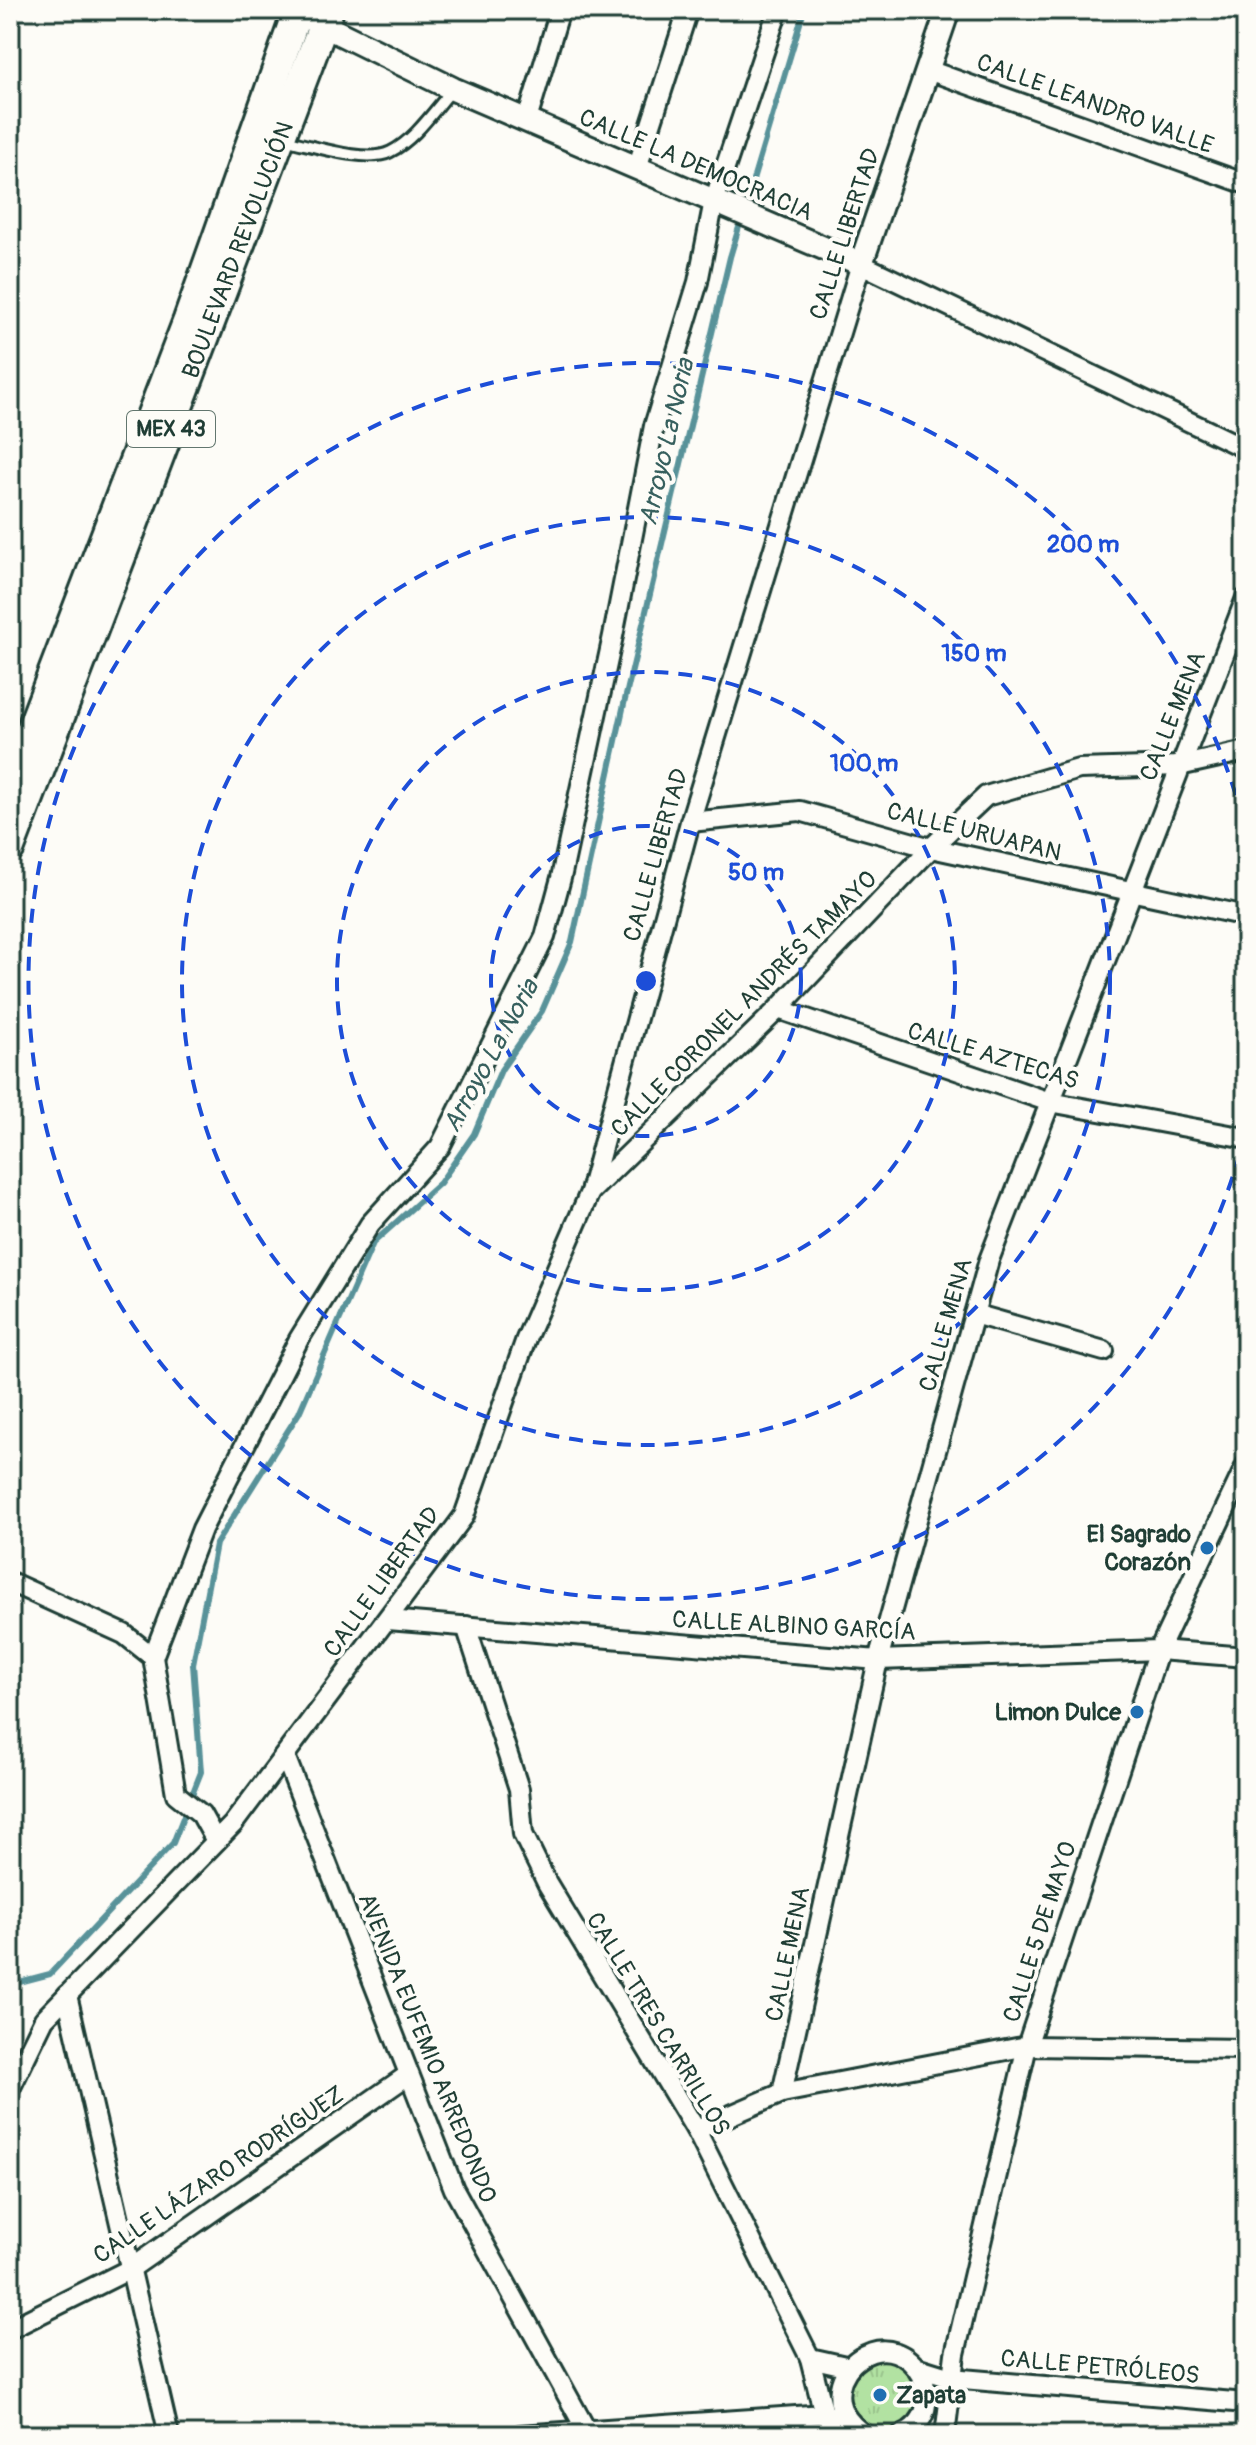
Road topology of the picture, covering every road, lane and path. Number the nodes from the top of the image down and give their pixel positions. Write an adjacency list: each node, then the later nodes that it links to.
1 (560, 10): 9 (street)
2 (688, 10): 11 (street)
3 (778, 10): 13 (street)
4 (948, 10): 7 (street, CALLE LIBERTAD)
5 (296, 11): 6 (street, CALLE LA DEMOCRACIA); 16 (main road, BOULEVARD REVOLUCIÓN / MEX 43)
6 (327, 17): 8 (street, CALLE LA DEMOCRACIA); 10 (main road, BOULEVARD REVOLUCIÓN / MEX 43)
7 (928, 70): 12 (street, CALLE LEANDRO VALLE); 14 (street, CALLE LIBERTAD)
8 (453, 89): 9 (street, CALLE LA DEMOCRACIA); 10 (lane)
9 (527, 120): 11 (street, CALLE LA DEMOCRACIA)
10 (281, 140): 16 (main road, BOULEVARD REVOLUCIÓN / MEX 43)
11 (637, 168): 13 (street, CALLE LA DEMOCRACIA)
12 (1246, 184)
13 (722, 206): 14 (street, CALLE LA DEMOCRACIA); 37 (street)
14 (861, 264): 15 (street, CALLE LA DEMOCRACIA); 21 (street, CALLE LIBERTAD)
15 (1246, 449)
16 (129, 506): 20 (main road, BOULEVARD REVOLUCIÓN / MEX 43); 22 (main road, BOULEVARD REVOLUCIÓN / MEX 43)
17 (1246, 598): 19 (street, CALLE MENA)
18 (1246, 751): 19 (street, CALLE CORONEL ANDRÉS TAMAYO)
19 (1179, 766): 23 (street, CALLE CORONEL ANDRÉS TAMAYO); 24 (street, CALLE MENA)
20 (10, 785)
21 (690, 822): 23 (street, CALLE URUAPAN); 29 (street, CALLE LIBERTAD)
22 (10, 848)
23 (931, 848): 24 (street, CALLE URUAPAN); 26 (street, CALLE CORONEL ANDRÉS TAMAYO)
24 (1130, 893): 25 (street, CALLE URUAPAN); 27 (street, CALLE MENA)
25 (1246, 916)
26 (778, 1009): 27 (street, CALLE AZTECAS); 29 (street, CALLE CORONEL ANDRÉS TAMAYO)
27 (1050, 1102): 28 (street, CALLE AZTECAS); 30 (street, CALLE MENA)
28 (1246, 1138)
29 (590, 1192): 34 (street, CALLE LIBERTAD)
30 (974, 1314): 31 (street); 39 (street, CALLE MENA)
31 (1104, 1351)
32 (1246, 1465): 36 (street, CALLE 5 DE MAYO)
33 (10, 1582): 37 (street)
34 (388, 1620): 35 (street, CALLE ALBINO GARCÍA); 40 (street, CALLE LIBERTAD)
35 (466, 1626): 39 (street, CALLE ALBINO GARCÍA); 48 (street, CALLE TRES CARRILLOS)
36 (1159, 1650): 38 (street, CALLE ALBINO GARCÍA); 39 (street, CALLE ALBINO GARCÍA); 43 (street, CALLE 5 DE MAYO)
37 (153, 1657): 41 (street)
38 (1246, 1657)
39 (878, 1660): 47 (street, CALLE MENA)
40 (285, 1756): 41 (street, CALLE LIBERTAD); 45 (street, AVENIDA EUFEMIO ARREDONDO)
41 (216, 1841): 42 (street, CALLE LIBERTAD)
42 (67, 1995): 46 (street, CALLE LIBERTAD); 49 (street)
43 (1027, 2046): 44 (street); 47 (street); 54 (street, CALLE 5 DE MAYO)
44 (1246, 2049)
45 (408, 2075): 49 (street, CALLE LÁZARO RODRÍGUEZ); 60 (street, AVENIDA EUFEMIO ARREDONDO)
46 (10, 2089)
47 (782, 2093): 48 (street)
48 (696, 2130): 51 (street, CALLE TRES CARRILLOS)
49 (130, 2269): 50 (street, CALLE LÁZARO RODRÍGUEZ); 61 (street)
50 (10, 2329)
51 (810, 2358): 52 (street); 58 (street, CALLE TRES CARRILLOS)
52 (850, 2367): 53 (street, CALLE PETRÓLEOS); 55 (street)
53 (919, 2368): 54 (street, CALLE PETRÓLEOS); 57 (street)
54 (951, 2378): 56 (street, CALLE PETRÓLEOS); 57 (street); 65 (street, CALLE 5 DE MAYO)
55 (840, 2387): 58 (street); 59 (street)
56 (1246, 2403)
57 (925, 2410): 64 (street)
58 (824, 2414): 59 (street, CALLE TRES CARRILLOS); 60 (street)
59 (844, 2429): 63 (street, CALLE TRES CARRILLOS)
60 (588, 2433): 62 (street)
61 (169, 2435)
62 (520, 2435)
63 (865, 2435)
64 (901, 2435)
65 (945, 2435)

